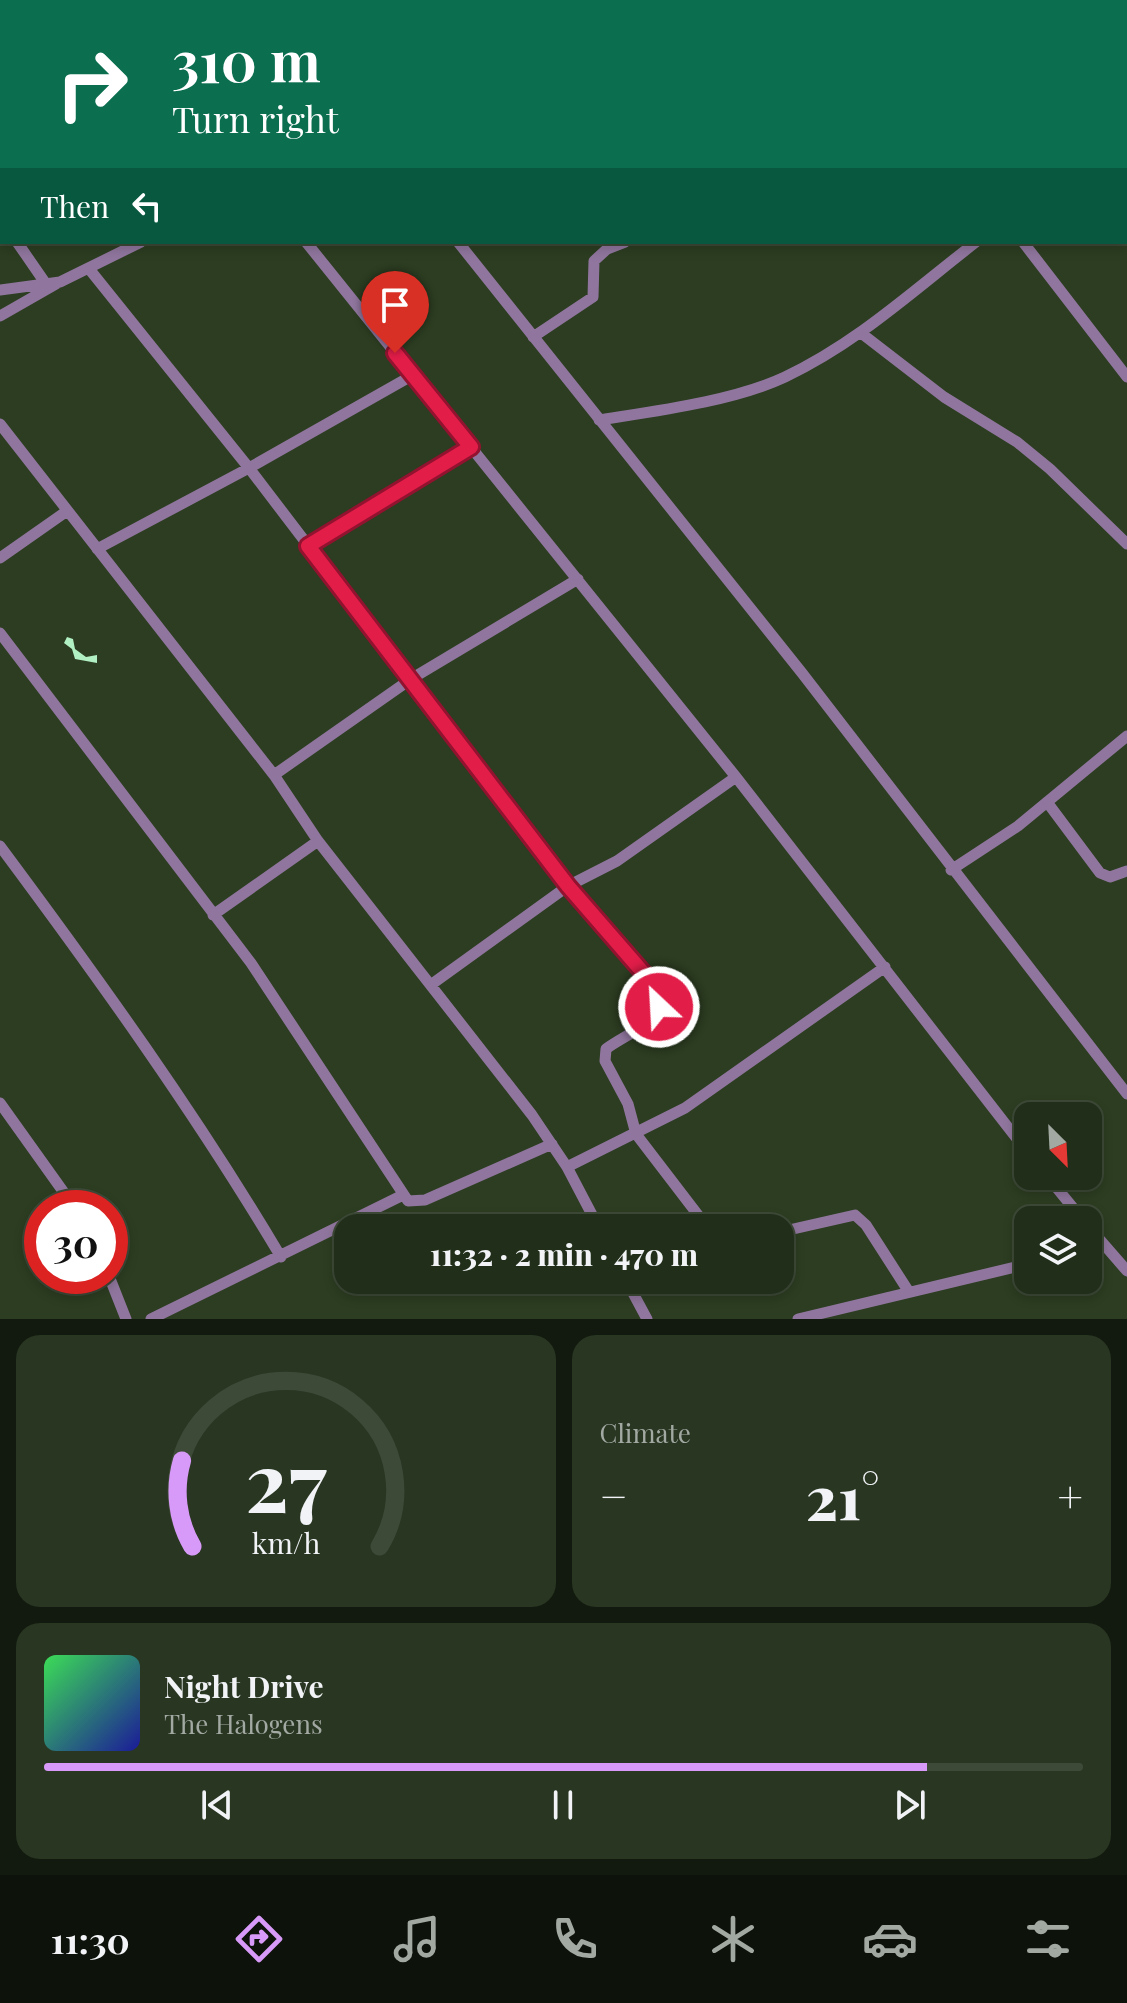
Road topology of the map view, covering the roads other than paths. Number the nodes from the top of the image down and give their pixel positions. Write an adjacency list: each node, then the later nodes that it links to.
1 (18, 244): 10 (street)
2 (137, 244): 8 (street)
3 (308, 244): 15 (street)
4 (460, 244): 14 (street)
5 (620, 244): 14 (street)
6 (973, 244): 13 (street)
7 (1025, 244): 16 (street)
8 (90, 270): 9 (street); 20 (street)
9 (60, 282): 10 (street); 12 (street)
10 (46, 284): 11 (street)
11 (0, 290)
12 (0, 316)
13 (861, 333): 17 (street); 22 (street)
14 (533, 337): 17 (street)
15 (413, 375): 19 (street); 20 (street)
16 (1127, 377)
17 (599, 420): 35 (street)
18 (0, 424): 21 (street)
19 (471, 447): 23 (street); 26 (street)
20 (249, 468): 23 (street); 24 (street)
21 (67, 511): 24 (street); 25 (street)
22 (1127, 544)
23 (308, 546): 28 (street)
24 (97, 549): 30 (street)
25 (0, 558)
26 (578, 579): 28 (street); 31 (street)
27 (0, 633): 38 (street)
28 (411, 679): 30 (street); 37 (street)
29 (1127, 736): 32 (street)
30 (274, 775): 33 (street)
31 (736, 777): 37 (street); 39 (street)
32 (1047, 802): 35 (street); 36 (street)
33 (318, 841): 38 (street); 40 (street)
34 (0, 846): 57 (street)
35 (951, 870): 41 (street)
36 (1127, 871)
37 (568, 886): 40 (street); 43 (street)
38 (213, 915): 49 (street)
39 (885, 967): 43 (street); 44 (street)
40 (432, 984): 45 (street)
41 (1127, 1094)
42 (0, 1103): 47 (street)
43 (636, 1134): 46 (street); 52 (street)
44 (1014, 1135)
45 (552, 1144): 46 (street); 49 (street)
46 (567, 1167): 51 (street)
47 (62, 1190)
48 (1058, 1190): 50 (street)
49 (403, 1195): 57 (street)
50 (1072, 1206)
51 (592, 1214)
52 (697, 1214)
53 (794, 1229): 60 (street)
54 (1102, 1242): 55 (street)
55 (1105, 1246): 56 (street); 59 (street)
56 (1102, 1247)
57 (281, 1257): 64 (street)
58 (1014, 1267): 60 (street)
59 (1127, 1271)
60 (909, 1292): 66 (street)
61 (116, 1294): 63 (street)
62 (634, 1294): 65 (street)
63 (126, 1319)
64 (151, 1319)
65 (647, 1319)
66 (798, 1319)

